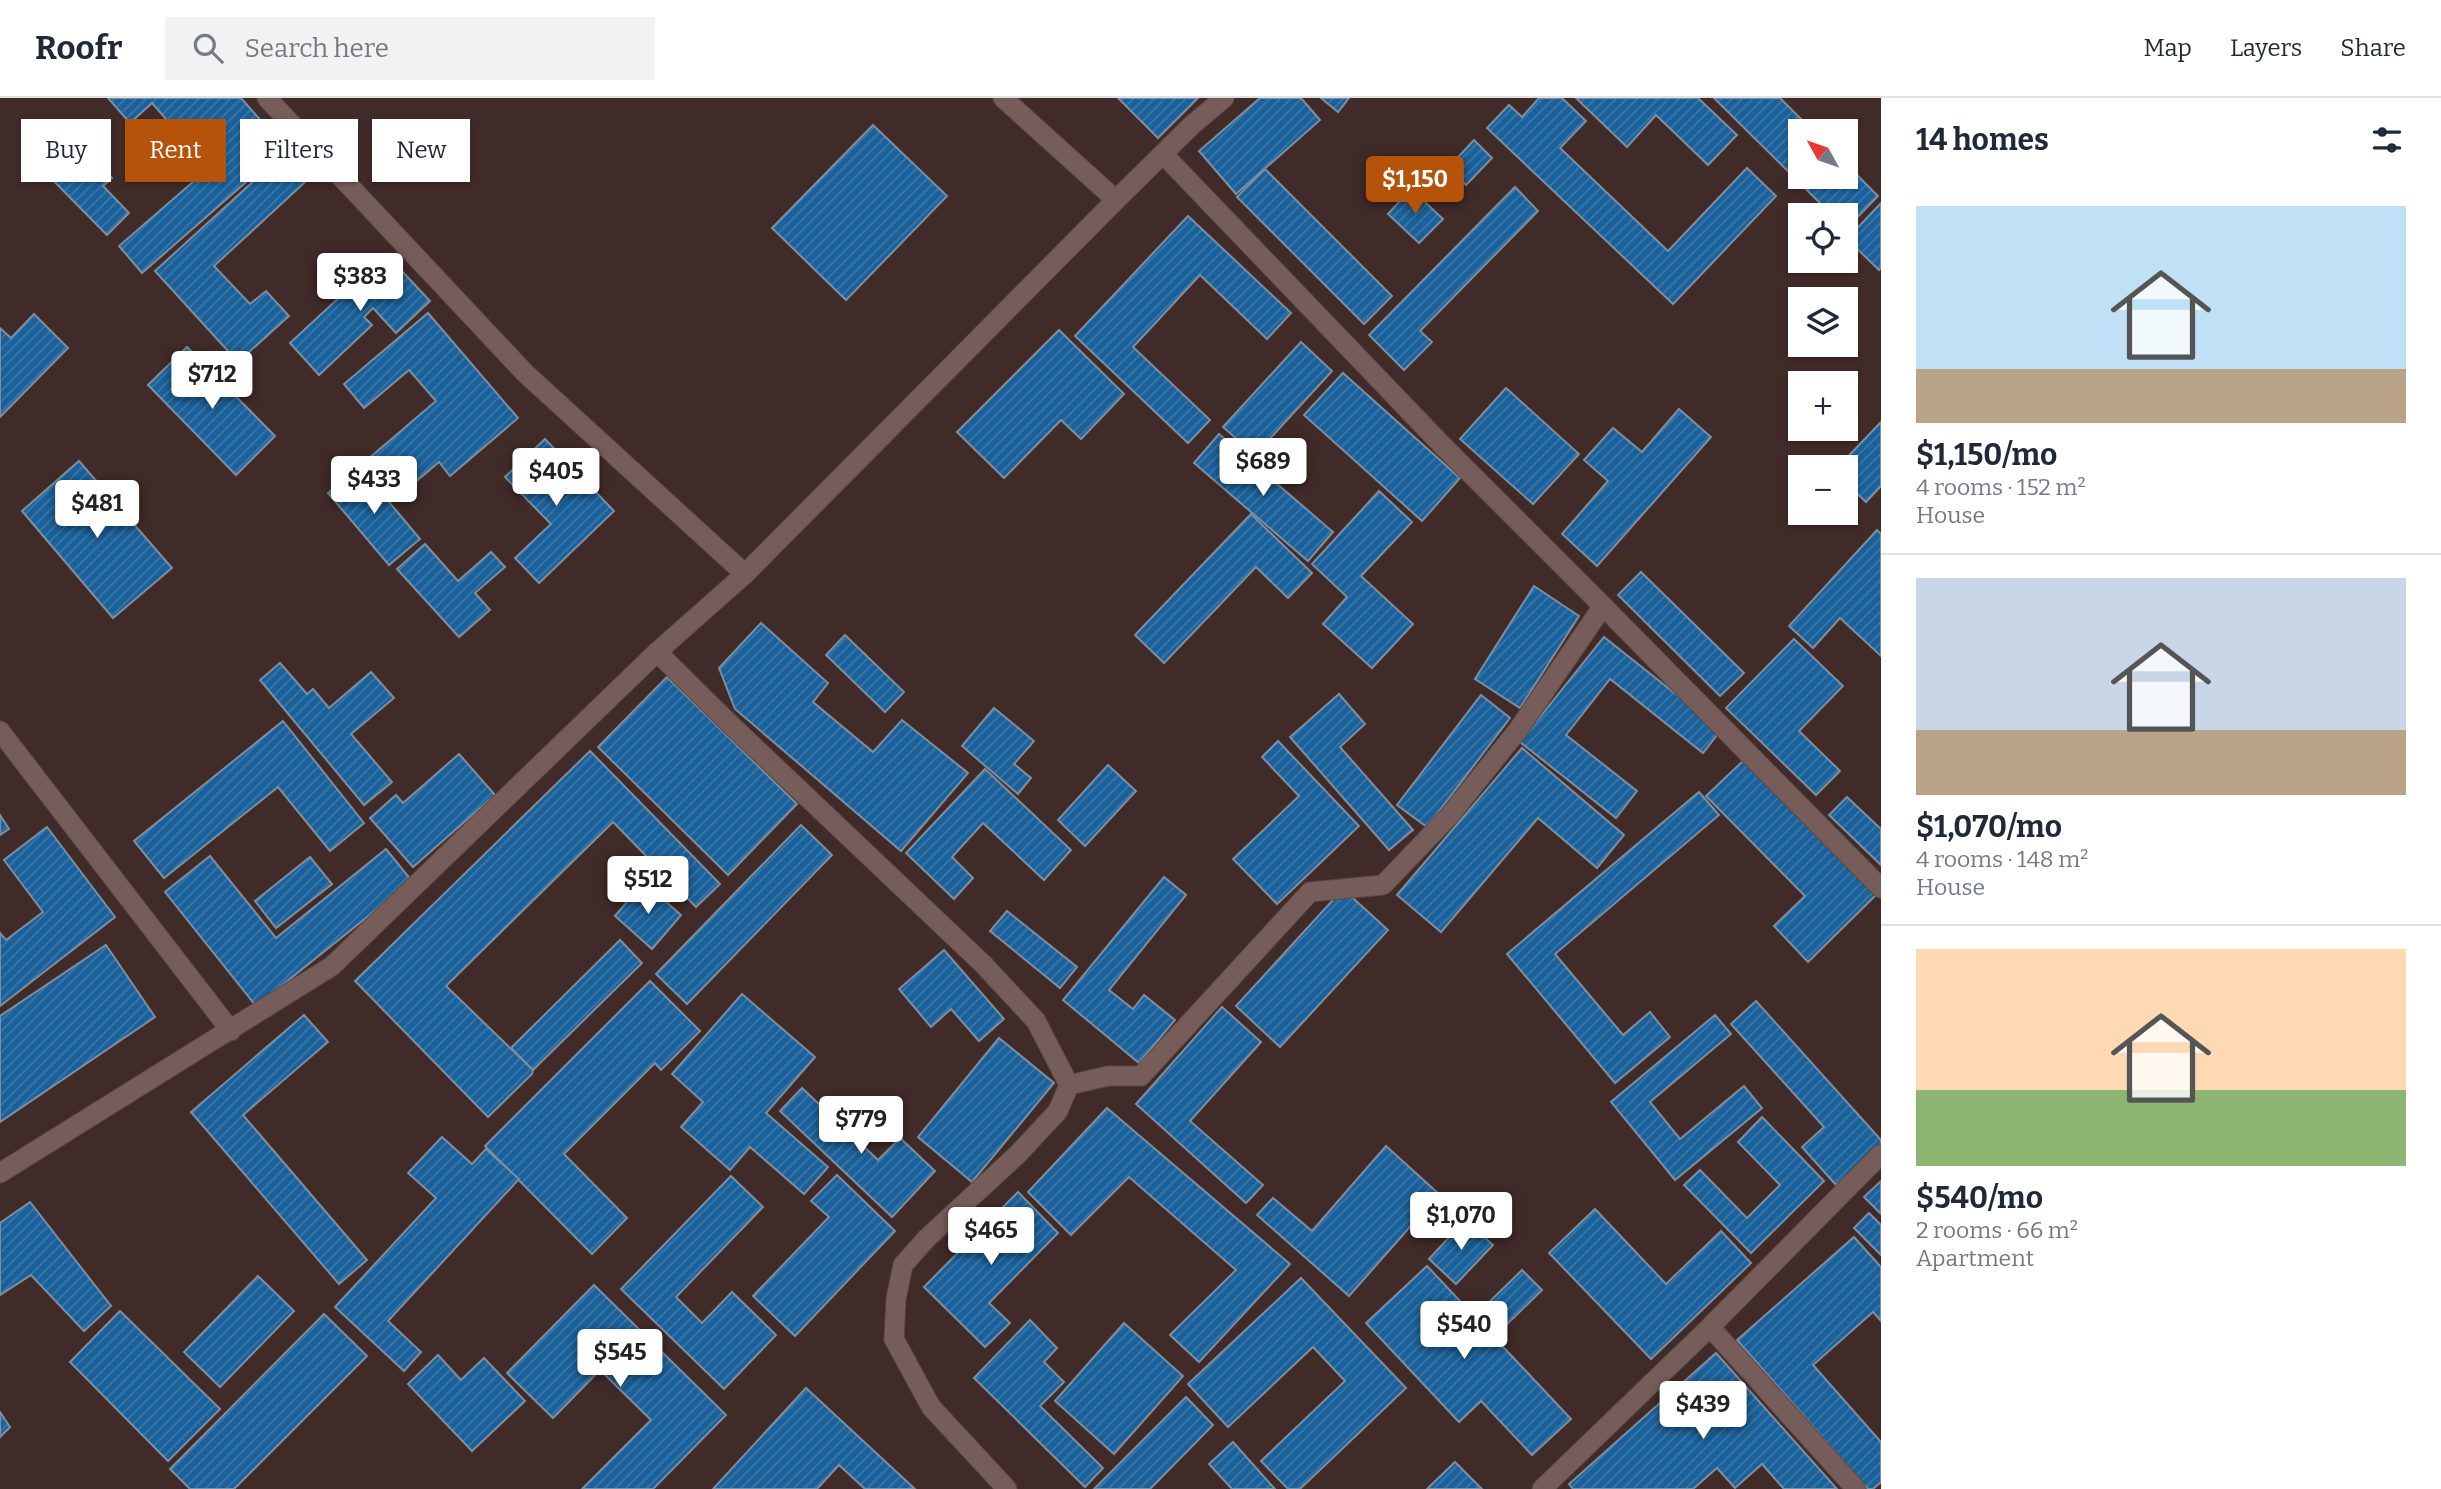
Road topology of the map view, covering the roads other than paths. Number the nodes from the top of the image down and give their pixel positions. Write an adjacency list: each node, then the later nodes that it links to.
1 (267, 98): 6 (street)
2 (1003, 98): 5 (street)
3 (1224, 98): 4 (street)
4 (1163, 154): 5 (street); 7 (street)
5 (1116, 200): 6 (street)
6 (745, 574): 8 (street)
7 (1604, 606): 10 (street); 12 (street)
8 (657, 652): 11 (street); 12 (street)
9 (0, 732): 11 (street)
10 (1881, 888)
11 (231, 1031): 14 (street)
12 (1069, 1086): 16 (street)
13 (1881, 1154): 15 (street)
14 (0, 1173)
15 (1710, 1327): 17 (street); 18 (street)
16 (1007, 1489)
17 (1542, 1489)
18 (1856, 1489)

